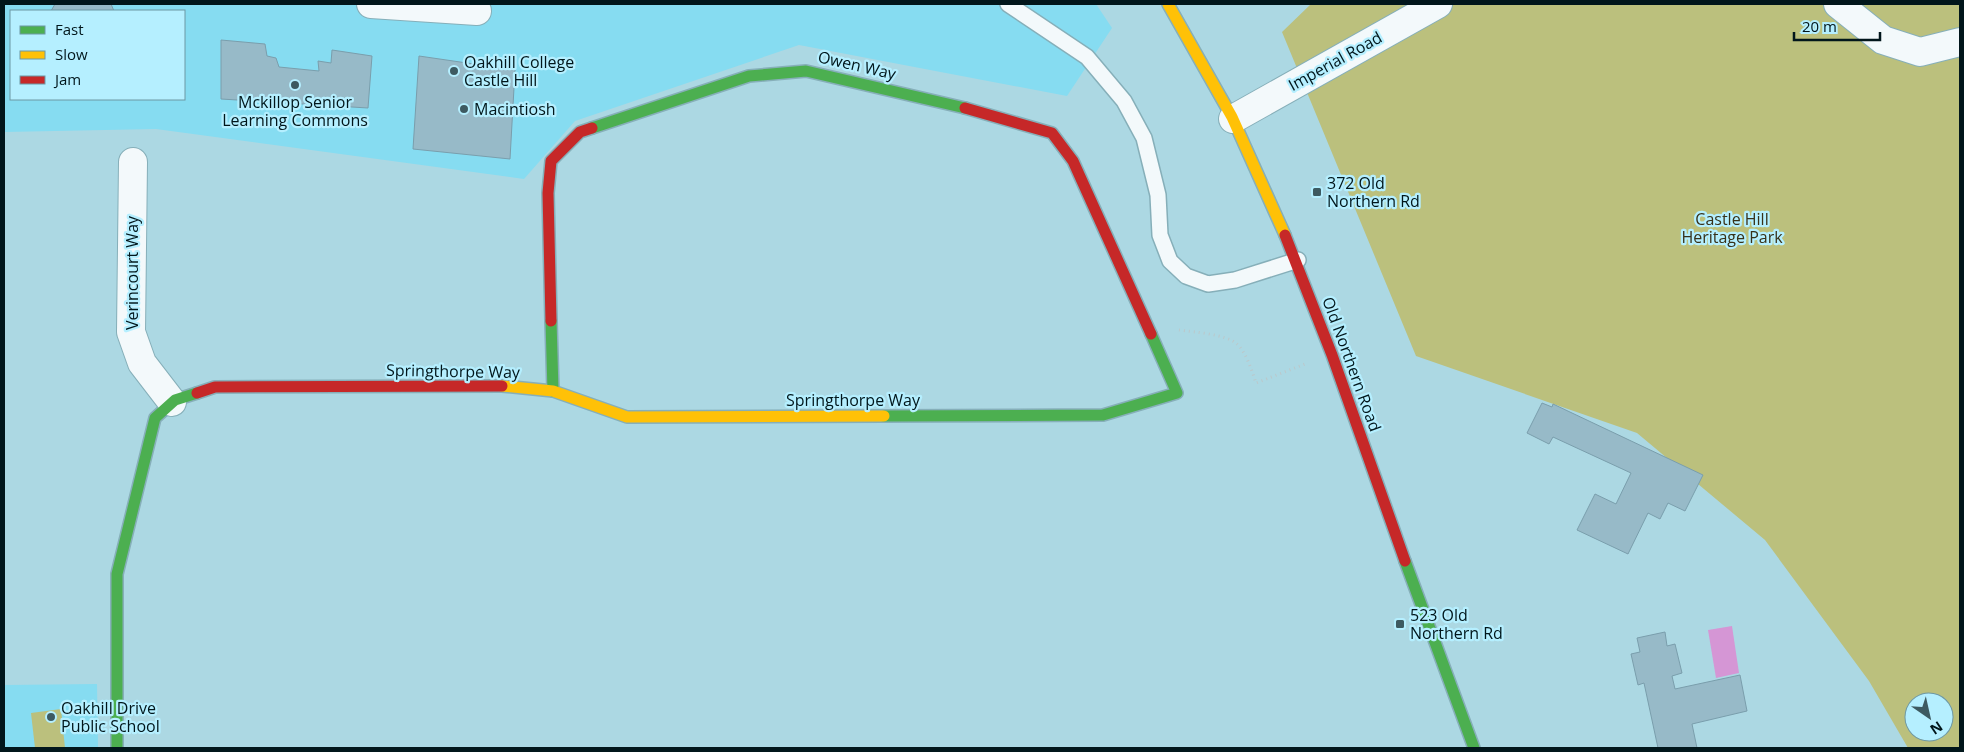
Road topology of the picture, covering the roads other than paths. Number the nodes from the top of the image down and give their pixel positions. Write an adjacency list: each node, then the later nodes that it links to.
1 (371, 4): 6 (street)
2 (1008, 4): 10 (lane)
3 (1168, 4): 8 (street, Old Northern Road)
4 (1438, 4): 8 (street, Imperial Road)
5 (1838, 4): 7 (street)
6 (477, 11)
7 (1960, 42)
8 (1233, 119): 10 (street, Old Northern Road)
9 (132, 162): 13 (street, Verincourt Way)
10 (1298, 260): 15 (street, Old Northern Road)
11 (553, 391): 12 (street, Springthorpe Way); 12 (street, Owen Way); 13 (street, Springthorpe Way)
12 (1177, 393)
13 (172, 402): 14 (street, Springthorpe Way)
14 (118, 748)
15 (1474, 748)

